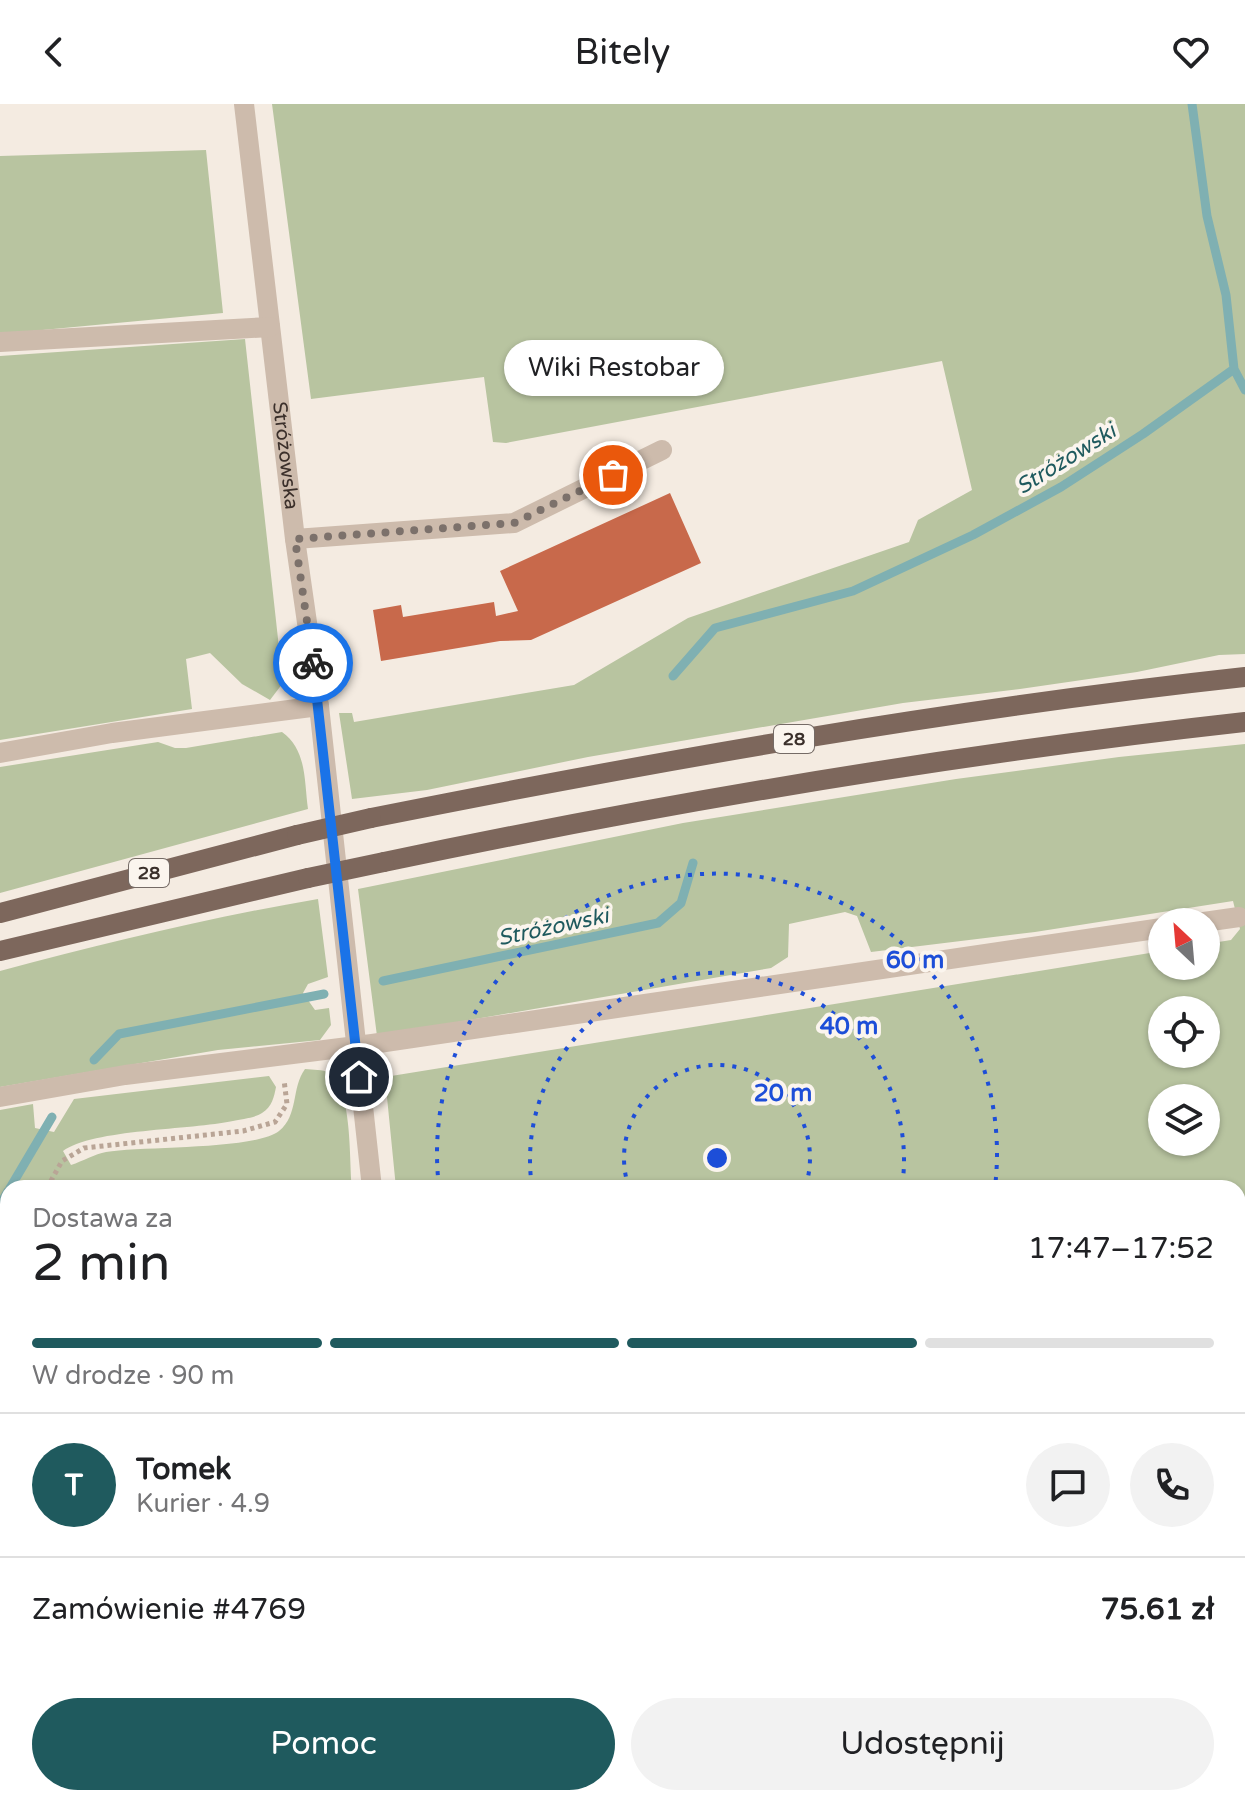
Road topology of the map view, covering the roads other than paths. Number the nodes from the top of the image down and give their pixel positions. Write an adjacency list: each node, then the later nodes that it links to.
1 (244, 104): 2 (street, Stróżowska)
2 (270, 327): 3 (street); 5 (street, Stróżowska)
3 (0, 342)
4 (662, 450): 5 (street)
5 (295, 539): 7 (street, Stróżowska)
6 (1245, 677): 10 (main road, 28, bridge)
7 (319, 706): 9 (street); 15 (street, Stróżowska)
8 (1238, 723): 14 (main road, 28, bridge)
9 (0, 753)
10 (0, 913)
11 (1239, 917): 12 (street)
12 (1220, 920)
13 (1148, 930): 15 (street)
14 (0, 951)
15 (356, 1046): 16 (street); 17 (street, Stróżowska)
16 (0, 1097)
17 (371, 1180)

